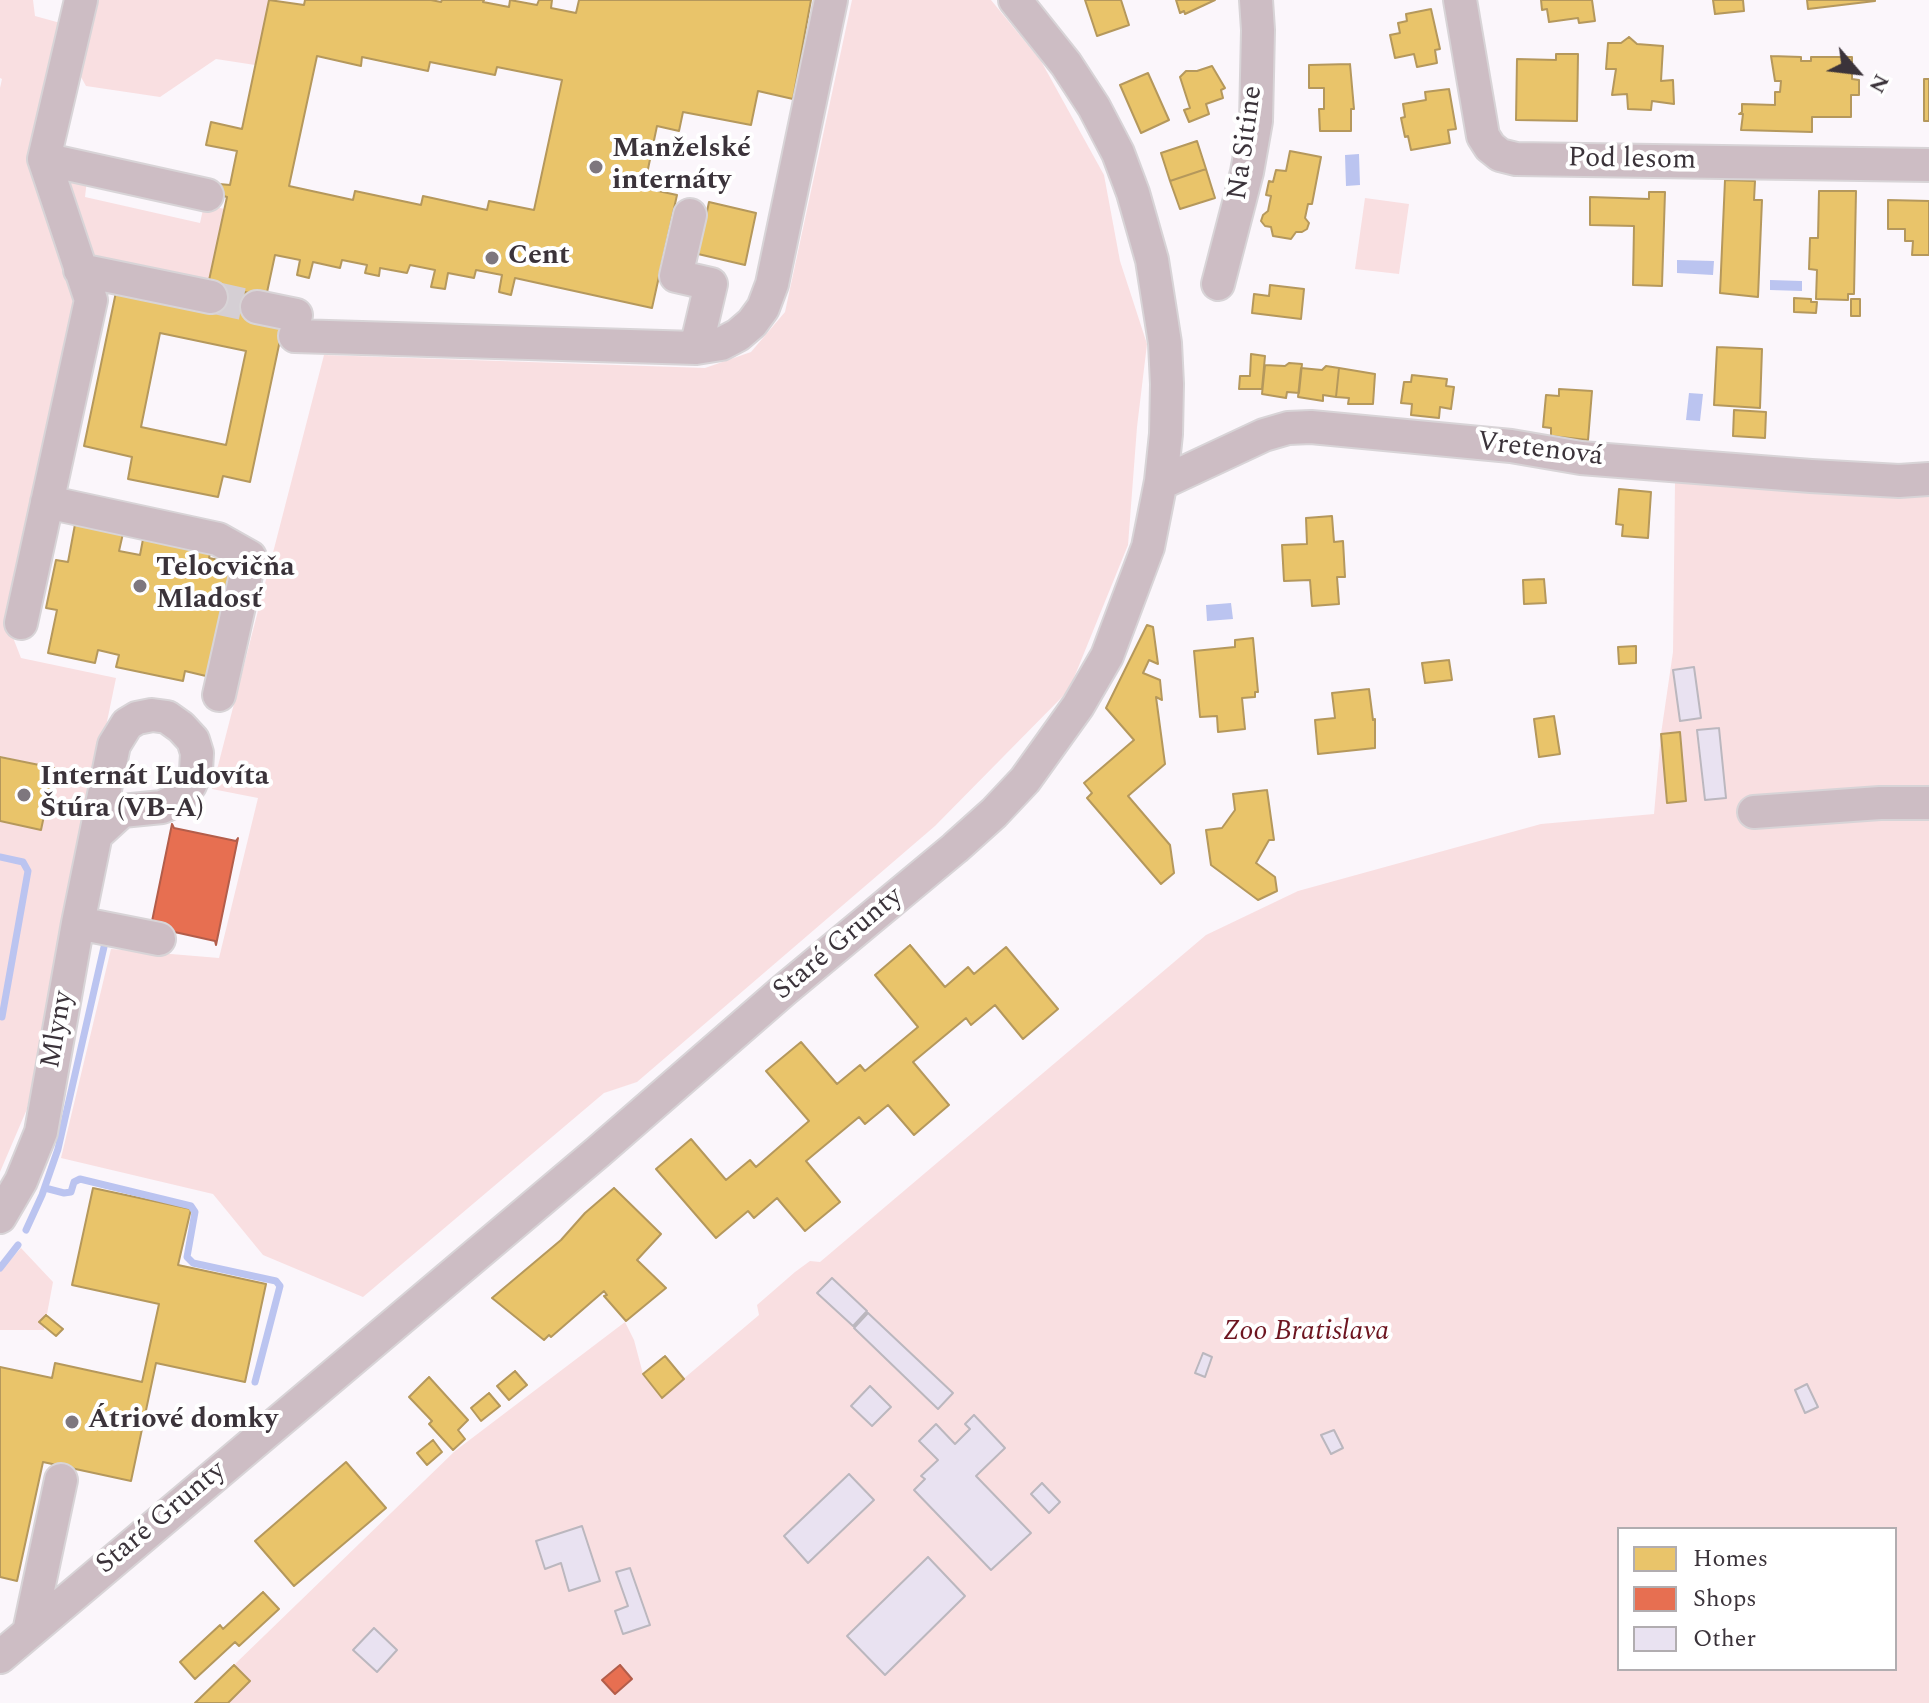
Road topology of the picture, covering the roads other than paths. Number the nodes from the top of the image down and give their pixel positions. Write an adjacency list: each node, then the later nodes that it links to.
1 (81, 0): 6 (street)
2 (831, 0): 14 (street)
3 (1015, 0): 16 (street, Staré Grunty)
4 (1256, 0): 11 (street, Na Sitine)
5 (1460, 0): 7 (street, Pod lesom)
6 (44, 159): 8 (street); 10 (street)
7 (1929, 165)
8 (207, 195)
9 (690, 215): 14 (street)
10 (80, 270): 12 (street); 17 (street)
11 (1218, 284)
12 (211, 297)
13 (257, 307): 14 (street)
14 (696, 348)
15 (1929, 479): 16 (street, Vretenová)
16 (1161, 481): 27 (street, Staré Grunty)
17 (47, 502): 18 (street); 19 (street)
18 (21, 623)
19 (219, 695)
20 (1929, 803): 21 (street)
21 (1754, 812)
22 (97, 834): 23 (street, Mlyny)
23 (78, 923): 24 (street); 25 (street, Mlyny)
24 (159, 939)
25 (0, 1217)
26 (61, 1480): 27 (street)
27 (29, 1632): 28 (street, Staré Grunty)
28 (0, 1657)

